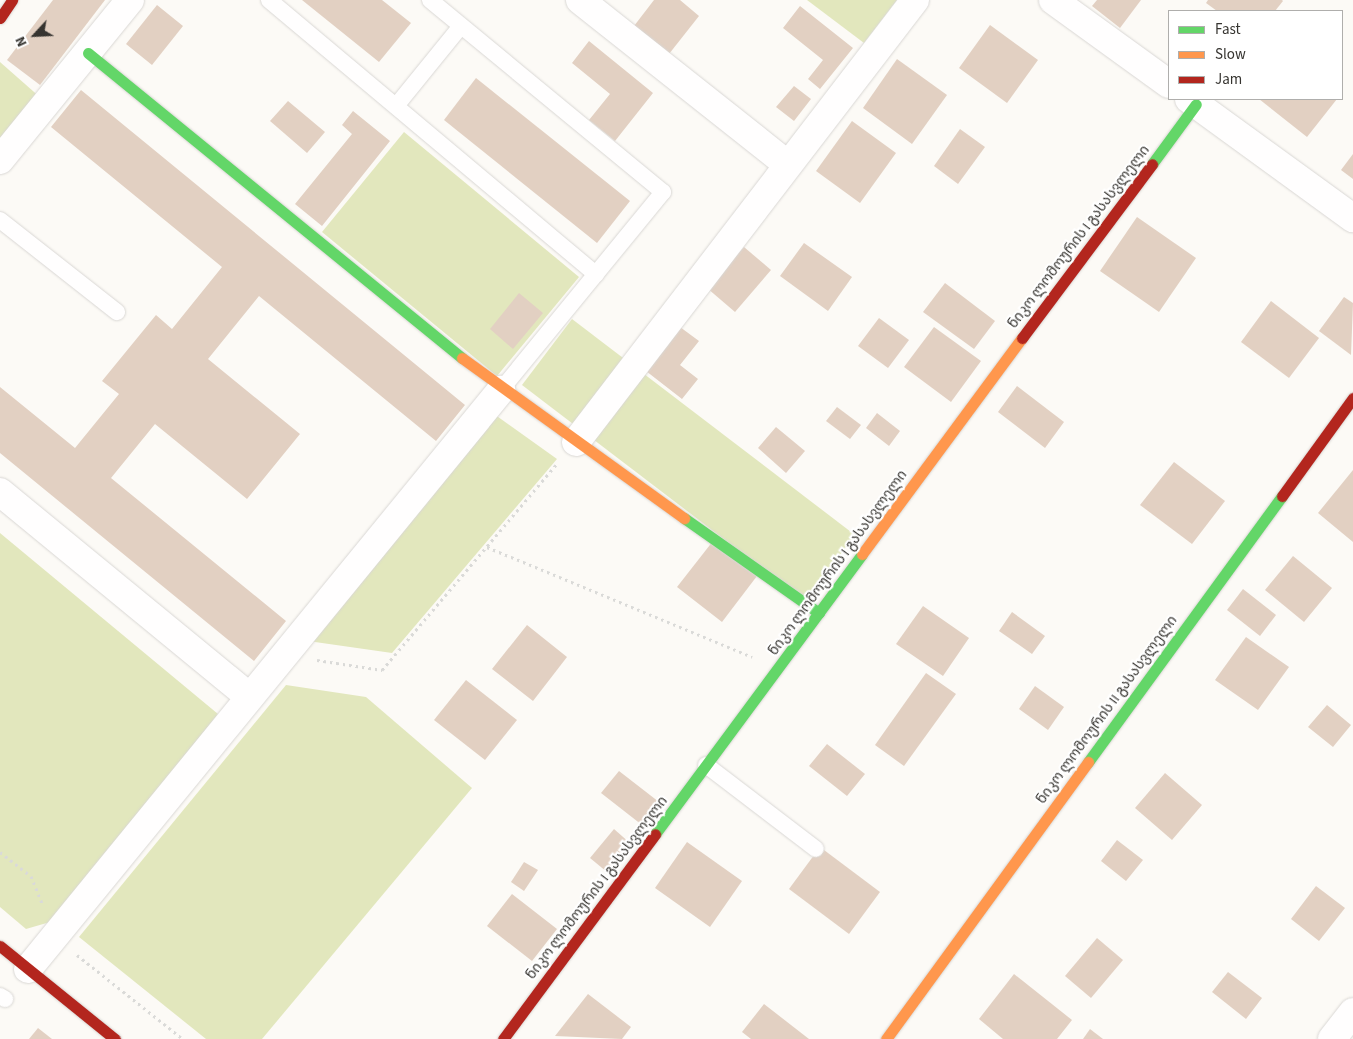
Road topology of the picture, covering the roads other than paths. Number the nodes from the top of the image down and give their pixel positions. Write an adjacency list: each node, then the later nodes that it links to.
1 (12, 0): 8 (street)
2 (130, 0): 10 (street)
3 (269, 0): 13 (lane)
4 (430, 0): 9 (lane)
5 (580, 0): 15 (street)
6 (915, 0): 15 (street)
7 (1054, 0): 11 (street)
8 (0, 18)
9 (461, 26): 13 (lane); 18 (lane)
10 (88, 52): 14 (street); 20 (street)
11 (1168, 83)
12 (1193, 101): 16 (street); 24 (street, ნიკო ლომოურის I გასასვლელი)
13 (396, 106): 18 (lane)
14 (0, 160)
15 (788, 166): 22 (street)
16 (1353, 218)
17 (0, 220): 19 (lane)
18 (596, 274): 20 (lane)
19 (117, 312)
20 (501, 390): 22 (street); 25 (street)
21 (1353, 398): 33 (street, ნიკო ლომოურის II გასასვლელი)
22 (576, 442): 24 (street)
23 (0, 492): 25 (street)
24 (819, 613): 26 (street, ნიკო ლომოურის I გასასვლელი)
25 (250, 697): 29 (street)
26 (706, 765): 27 (lane); 32 (street, ნიკო ლომოურის I გასასვლელი)
27 (816, 849)
28 (0, 946): 29 (street)
29 (28, 969): 31 (street)
30 (1353, 1012): 34 (street)
31 (115, 1039)
32 (503, 1039)
33 (886, 1039)
34 (1332, 1039)

